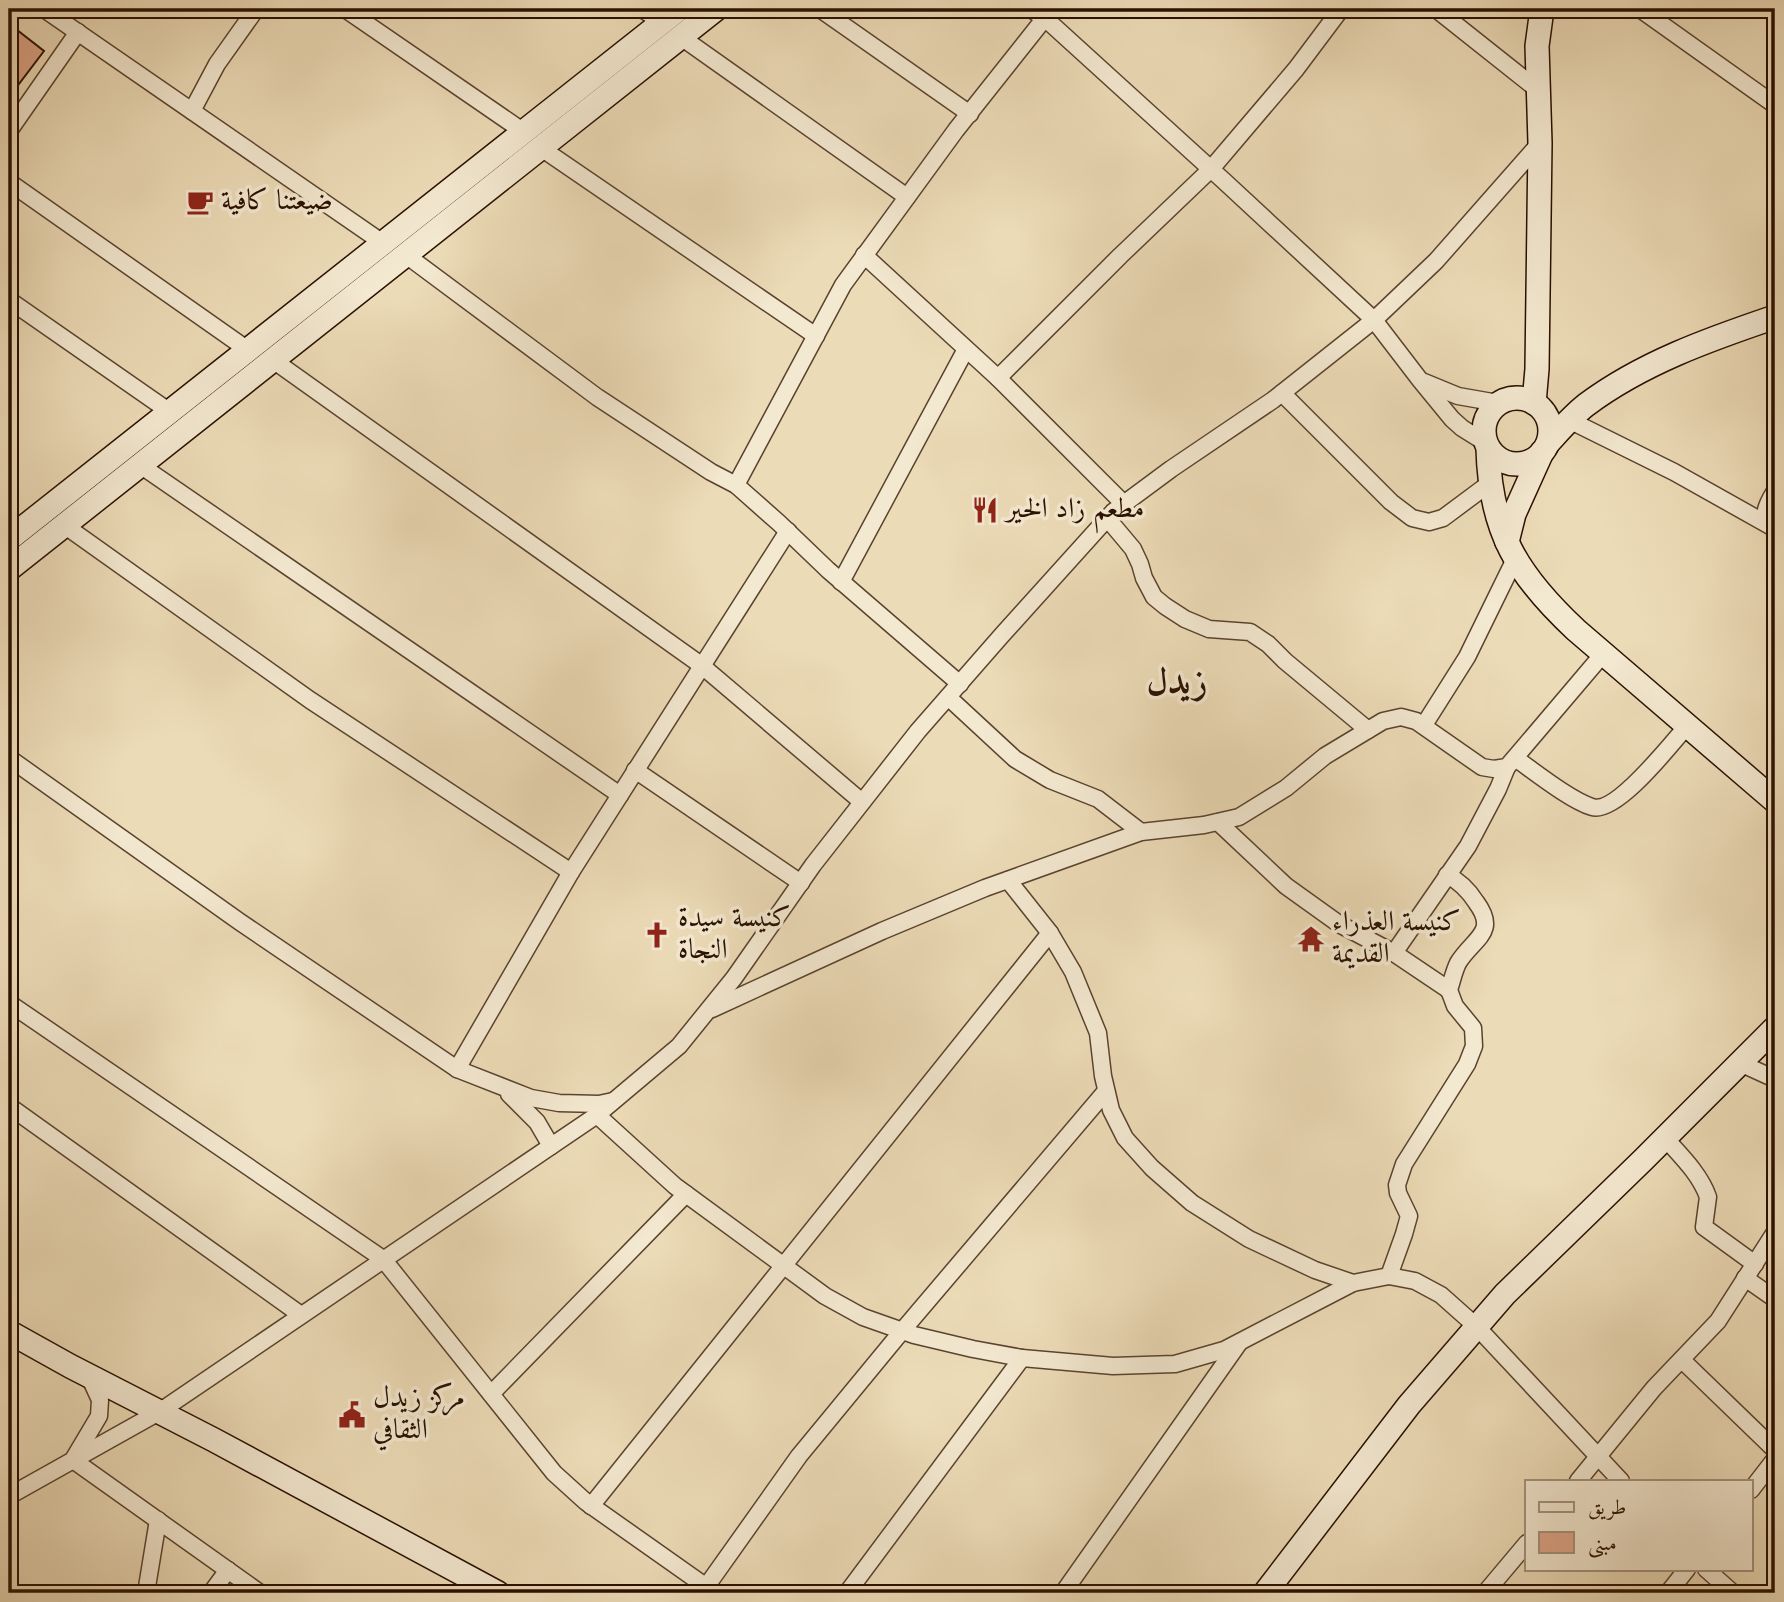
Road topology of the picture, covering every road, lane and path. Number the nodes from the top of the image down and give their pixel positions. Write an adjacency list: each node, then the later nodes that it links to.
1 (44, 9): 13 (street)
2 (256, 9): 17 (street)
3 (345, 9): 20 (street)
4 (642, 9): 12 (street)
5 (716, 9): 14 (street)
6 (820, 9): 18 (street)
7 (1341, 9): 23 (street)
8 (1436, 9): 15 (street)
9 (1542, 9): 15 (street)
10 (1640, 9): 16 (street)
11 (1042, 12): 18 (street); 23 (street)
12 (670, 16): 20 (street)
13 (78, 32): 17 (street); 19 (street)
14 (681, 37): 22 (street); 25 (street)
15 (1538, 90): 21 (street)
16 (1775, 105)
17 (192, 111): 26 (street)
18 (970, 114): 25 (street)
19 (9, 131)
20 (524, 132): 26 (street)
21 (1539, 143): 31 (street); 35 (street)
22 (541, 148): 27 (street); 32 (street)
23 (1211, 169): 31 (street); 37 (street)
24 (9, 182): 34 (street)
25 (907, 197): 28 (street)
26 (383, 243): 34 (street)
27 (406, 255): 36 (street); 48 (street)
28 (864, 255): 32 (street); 33 (street)
29 (9, 300): 42 (street)
30 (1775, 317): 43 (street)
31 (1374, 320): 38 (street); 39 (street)
32 (816, 336): 48 (street)
33 (966, 349): 37 (street); 58 (street)
34 (248, 350): 42 (street)
35 (1536, 352): 40 (street); 41 (street)
36 (272, 360): 46 (street); 60 (street)
37 (998, 378): 50 (street)
38 (1420, 380): 40 (street); 44 (street)
39 (1282, 393): 47 (street); 50 (street)
40 (1500, 402): 41 (street); 44 (street)
41 (1539, 407): 43 (street); 45 (street)
42 (170, 412): 55 (street)
43 (1577, 413): 45 (street); 53 (street)
44 (1487, 446): 45 (street); 47 (street)
45 (1545, 448): 56 (street)
46 (140, 465): 52 (street); 69 (street)
47 (1490, 483): 56 (street)
48 (736, 485): 54 (street)
49 (1775, 491): 53 (street)
50 (1124, 504): 51 (street)
51 (1107, 518): 61 (street); 65 (street)
52 (64, 525): 57 (street); 74 (street)
53 (1773, 528)
54 (788, 531): 58 (street); 60 (street)
55 (9, 540)
56 (1511, 550): 59 (street); 63 (street)
57 (9, 569)
58 (841, 582): 61 (street)
59 (1603, 654): 64 (street); 67 (street)
60 (701, 665): 68 (street); 71 (street)
61 (960, 684): 62 (street)
62 (948, 697): 71 (street); 73 (street)
63 (1424, 725): 65 (street); 67 (street)
64 (1687, 726): 67 (street); 70 (street)
65 (1368, 730): 72 (street)
66 (9, 758): 85 (street)
67 (1511, 763): 75 (street)
68 (635, 770): 69 (street); 77 (street)
69 (620, 795): 74 (street)
70 (1775, 801)
71 (862, 802): 77 (street)
72 (1218, 822): 73 (street); 79 (street)
73 (1141, 832): 76 (street)
74 (572, 872): 85 (street)
75 (1447, 876): 79 (street); 80 (street)
76 (1009, 880): 78 (street); 82 (street)
77 (801, 883): 82 (street)
78 (1050, 933): 88 (street); 98 (street)
79 (1394, 953): 80 (street)
80 (1449, 990): 99 (street)
81 (9, 1003): 96 (street)
82 (706, 1012): 89 (street)
83 (1775, 1028): 84 (street)
84 (1740, 1063): 86 (street); 92 (street)
85 (457, 1069): 87 (street)
86 (1775, 1079)
87 (499, 1086): 89 (street); 93 (street)
88 (1106, 1091): 101 (street); 105 (street)
89 (614, 1101): 91 (street)
90 (9, 1106): 103 (street)
91 (597, 1115): 93 (street); 94 (street)
92 (1665, 1138): 97 (street); 104 (street)
93 (551, 1146): 96 (street)
94 (686, 1194): 98 (street); 111 (street)
95 (1775, 1232): 97 (street)
96 (383, 1259): 103 (street); 111 (street)
97 (1755, 1264): 100 (street)
98 (783, 1265): 105 (street); 121 (street)
99 (1389, 1276): 101 (street); 104 (street)
100 (1745, 1278): 102 (street); 109 (street)
101 (1353, 1283): 107 (street)
102 (1775, 1299)
103 (300, 1315): 112 (street)
104 (1477, 1327): 114 (street); 134 (street)
105 (902, 1331): 108 (street); 127 (street)
106 (9, 1332): 110 (street)
107 (1240, 1341): 108 (street); 133 (street)
108 (1022, 1358): 132 (street)
109 (1682, 1360): 113 (street); 114 (street)
110 (89, 1376): 112 (street); 116 (street)
111 (491, 1394): 121 (street)
112 (159, 1412): 116 (street); 131 (street)
113 (1775, 1450)
114 (1598, 1457): 117 (street); 118 (street)
115 (1775, 1459): 119 (street)
116 (73, 1460): 120 (street); 122 (street)
117 (1579, 1480)
118 (1620, 1480)
119 (1752, 1489)
120 (9, 1496)
121 (591, 1506): 127 (street)
122 (158, 1520): 124 (street); 128 (street)
123 (1525, 1545): 135 (street)
124 (228, 1570): 129 (street); 130 (street)
125 (1686, 1570): 136 (street)
126 (1707, 1570): 137 (street)
127 (710, 1590)
128 (146, 1593)
129 (212, 1593)
130 (260, 1593)
131 (498, 1593)
132 (847, 1593)
133 (1063, 1593)
134 (1265, 1593)
135 (1485, 1593)
136 (1668, 1593)
137 (1733, 1593)

